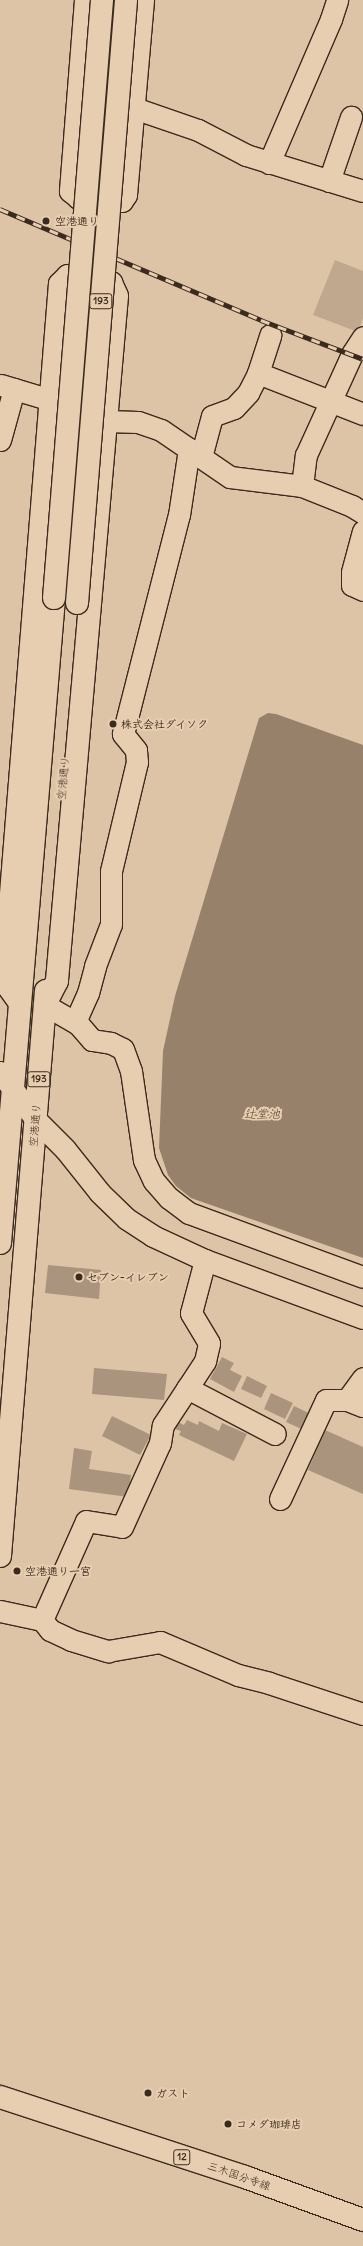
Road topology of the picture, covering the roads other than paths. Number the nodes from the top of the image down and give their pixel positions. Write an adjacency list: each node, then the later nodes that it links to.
1 (86, 0): 6 (main road)
2 (102, 0): 25 (main road, 193, bridge)
3 (126, 0): 26 (main road, 空港通り / 193, bridge)
4 (143, 0): 6 (main road)
5 (337, 0): 8 (street)
6 (134, 108): 8 (street)
7 (351, 117): 9 (street)
8 (269, 163): 9 (street)
9 (328, 181): 10 (street)
10 (363, 191)
11 (270, 335): 13 (street)
12 (363, 337): 16 (street)
13 (258, 373): 16 (street); 20 (street)
14 (7, 387): 15 (street); 19 (street)
15 (51, 400): 18 (main road); 25 (main road)
16 (331, 400): 17 (street); 21 (street)
17 (363, 414)
18 (106, 421): 20 (street); 26 (main road)
19 (0, 440)
20 (195, 453): 21 (street); 27 (street)
21 (302, 486): 22 (street)
22 (363, 513)
23 (363, 531): 24 (street)
24 (363, 590)
25 (20, 1004): 29 (main road, 193)
26 (44, 1005): 27 (street); 30 (main road, 空港通り / 193)
27 (75, 1022): 33 (street)
28 (0, 1072): 29 (street)
29 (13, 1090): 30 (street); 31 (main road, 193)
30 (36, 1120): 32 (street); 40 (main road, 空港通り / 193)
31 (0, 1243)
32 (205, 1260): 34 (street); 36 (street)
33 (363, 1277)
34 (363, 1318)
35 (363, 1378): 37 (street)
36 (187, 1388): 38 (street); 42 (street)
37 (355, 1403): 39 (street)
38 (275, 1434)
39 (280, 1499)
40 (0, 1556)
41 (0, 1612): 42 (street)
42 (42, 1620): 43 (street)
43 (363, 1714)
44 (0, 2097): 45 (main road, 三木国分寺線 / 12)
45 (363, 2220)

